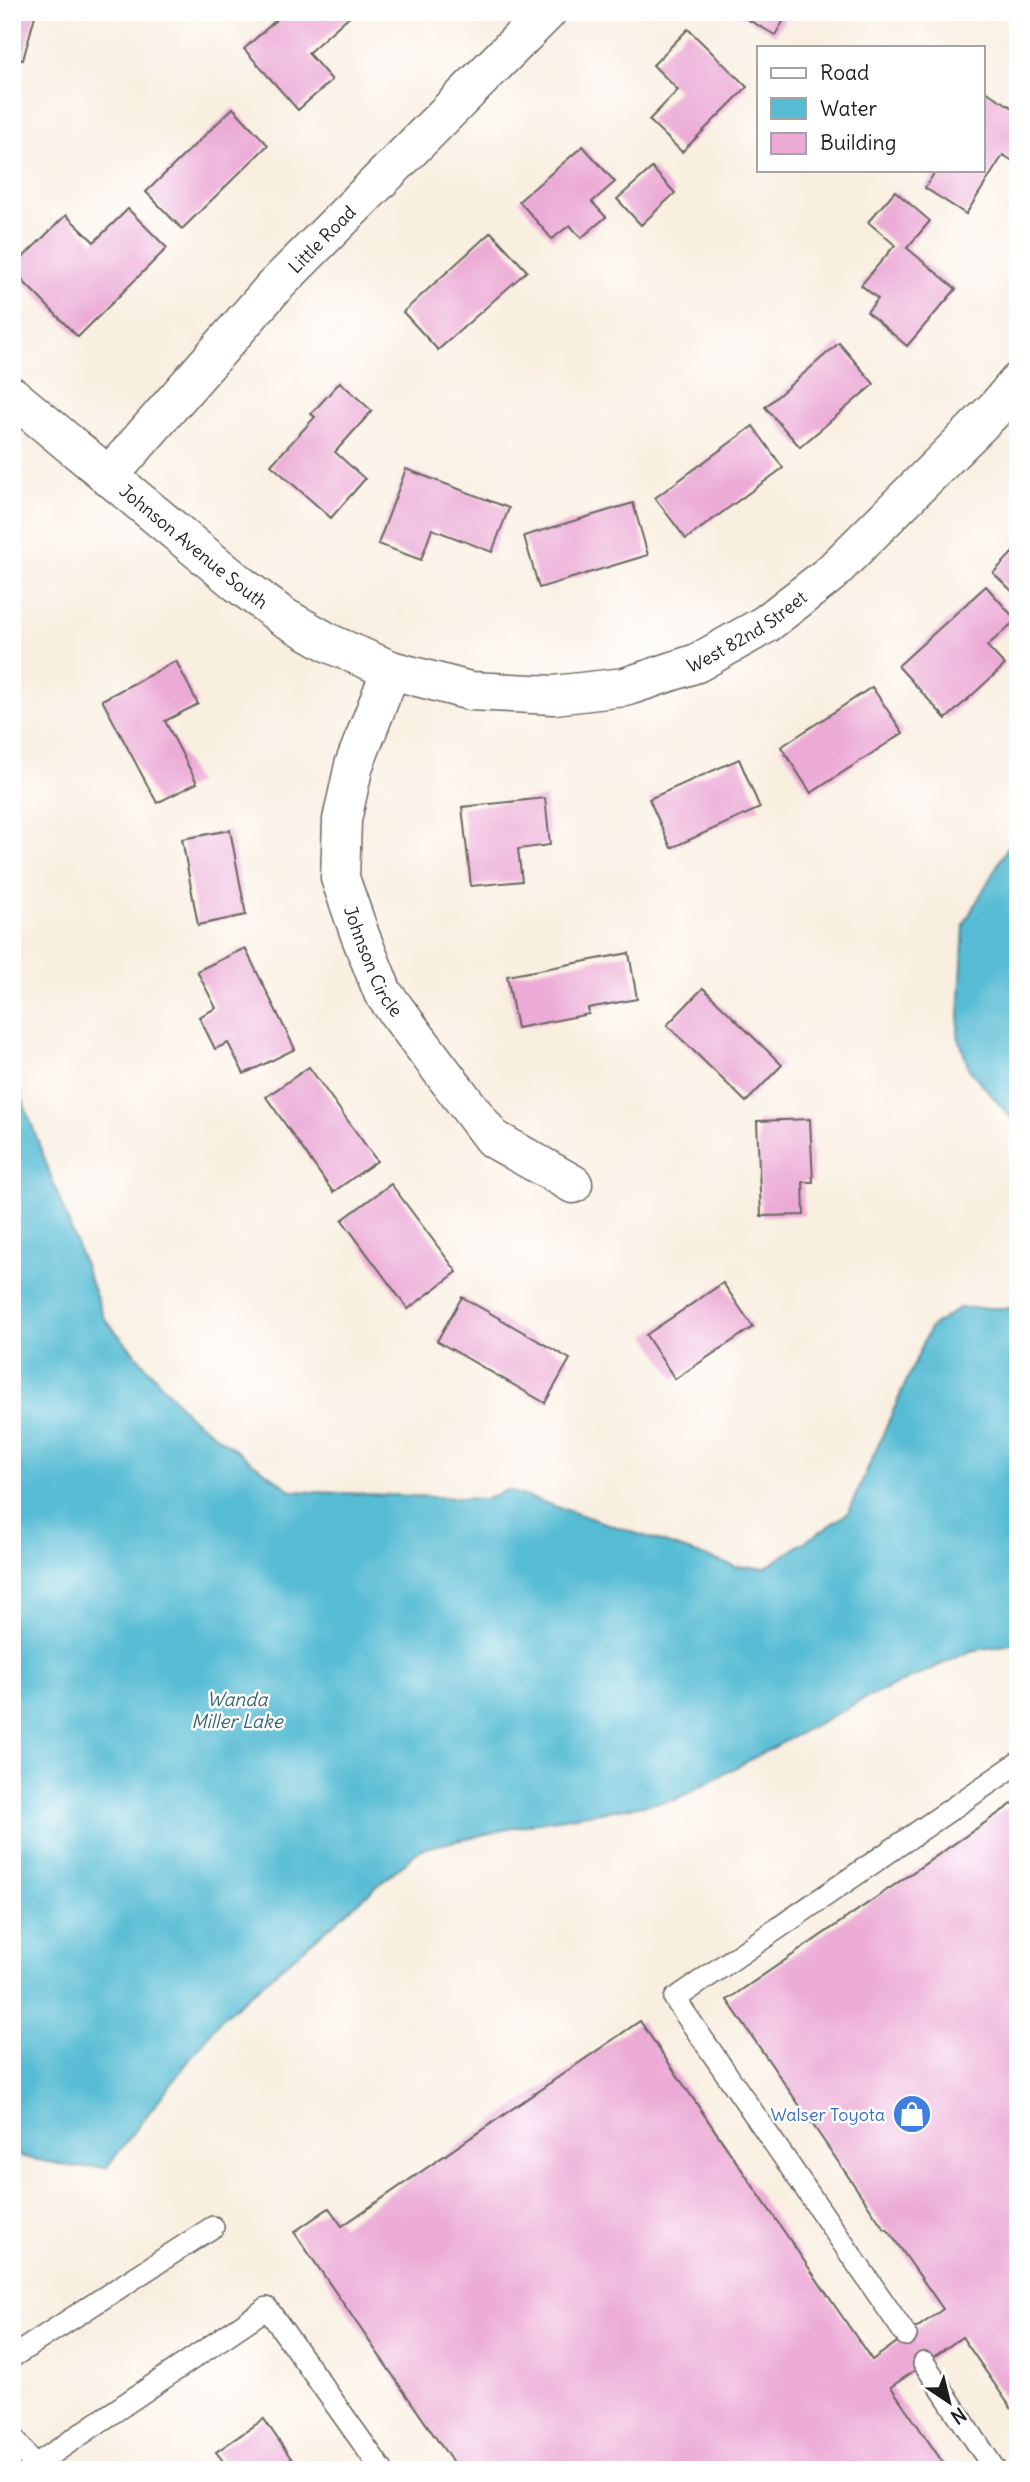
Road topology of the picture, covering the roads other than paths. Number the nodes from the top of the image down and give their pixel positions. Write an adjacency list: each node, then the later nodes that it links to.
1 (547, 12): 4 (street, Little Road)
2 (1018, 382): 5 (street, West 82nd Street)
3 (12, 396): 4 (street, Johnson Avenue South)
4 (108, 477): 5 (street, Johnson Avenue South)
5 (391, 670): 6 (street, Johnson Circle)
6 (573, 1184)
7 (1018, 1763): 9 (lane)
8 (212, 2227): 10 (lane)
9 (906, 2335)
10 (12, 2357)
11 (924, 2363): 14 (lane)
12 (12, 2435): 13 (lane)
13 (382, 2470)
14 (995, 2470)

